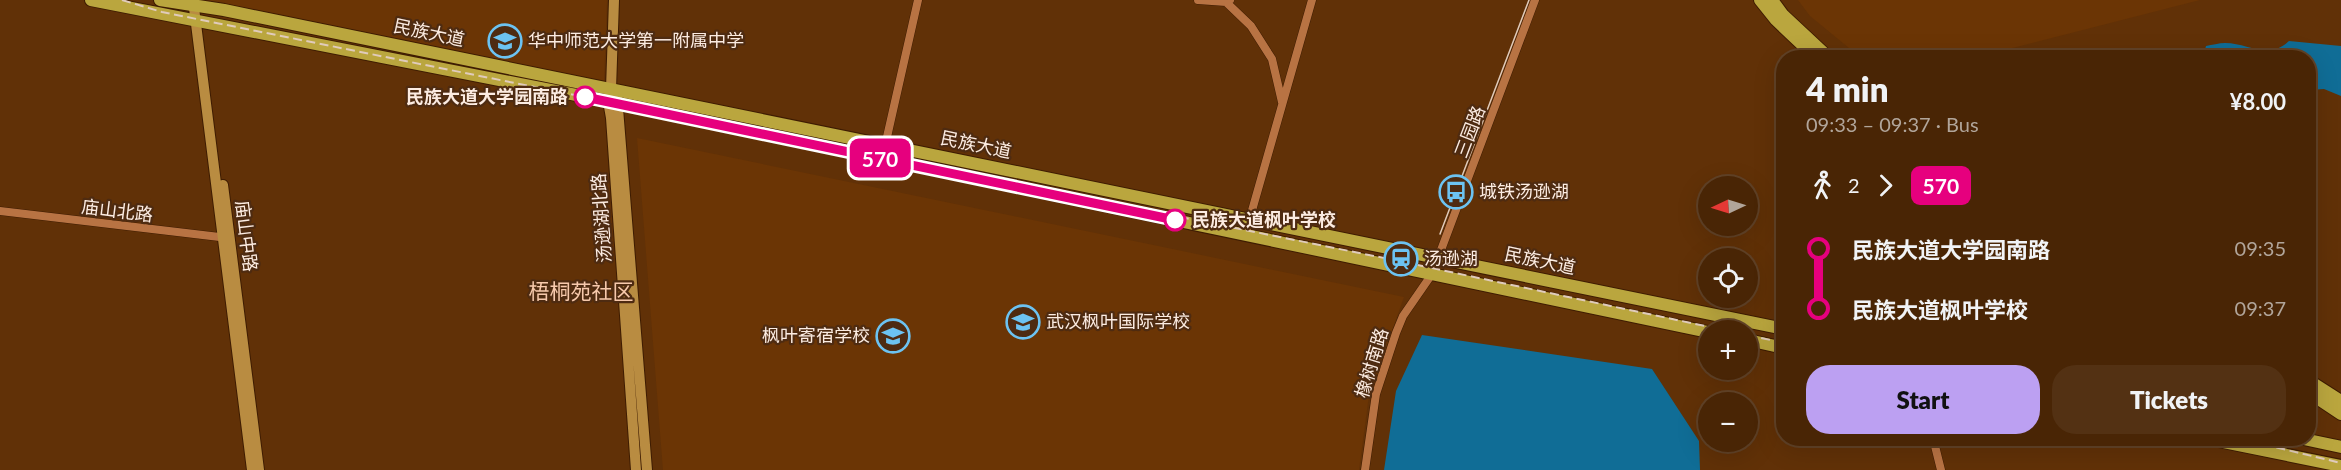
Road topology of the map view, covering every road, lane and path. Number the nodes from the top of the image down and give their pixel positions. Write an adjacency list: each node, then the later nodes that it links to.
1 (91, 0): 13 (main road, 民族大道)
2 (160, 0): 12 (main road, 民族大道)
3 (614, 0): 16 (street, 汤逊湖北路)
4 (620, 0): 16 (street, 汤逊湖北路)
5 (918, 0): 18 (street)
6 (1197, 0): 11 (street)
7 (1312, 0): 17 (street)
8 (1535, 0): 24 (street, 三园路)
9 (1760, 0): 14 (main road)
10 (1772, 0): 15 (main road)
11 (1228, 1): 17 (street)
12 (195, 4): 13 (street, 庙山中路); 16 (main road, 民族大道)
13 (199, 21): 16 (main road, 民族大道); 23 (street, 庙山中路)
14 (1808, 50)
15 (1820, 50)
16 (613, 96): 18 (main road, 民族大道); 19 (main road, 民族大道); 41 (street, 汤逊湖北路); 42 (street, 汤逊湖北路)
17 (1282, 104): 21 (street)
18 (885, 144): 19 (street); 21 (main road, 民族大道)
19 (882, 159): 22 (main road, 民族大道)
20 (0, 212): 23 (street, 庙山北路)
21 (1249, 220): 22 (street); 24 (main road, 民族大道)
22 (1245, 235): 25 (main road, 民族大道)
23 (226, 238): 39 (street, 庙山中路); 40 (street, 庙山中路)
24 (1438, 258): 25 (street, 三园路); 26 (main road, 民族大道)
25 (1432, 274): 27 (main road, 民族大道); 43 (street, 橡树南路)
26 (1776, 327)
27 (1698, 330)
28 (1758, 342): 29 (main road)
29 (1776, 346)
30 (2316, 386): 32 (main road)
31 (2316, 397): 33 (main road)
32 (2341, 401)
33 (2341, 414)
34 (2316, 442): 37 (main road)
35 (1935, 446): 44 (street)
36 (2243, 446): 38 (main road)
37 (2341, 447)
38 (2341, 466)
39 (252, 470)
40 (259, 470)
41 (636, 470)
42 (647, 470)
43 (1365, 470)
44 (1941, 470)

